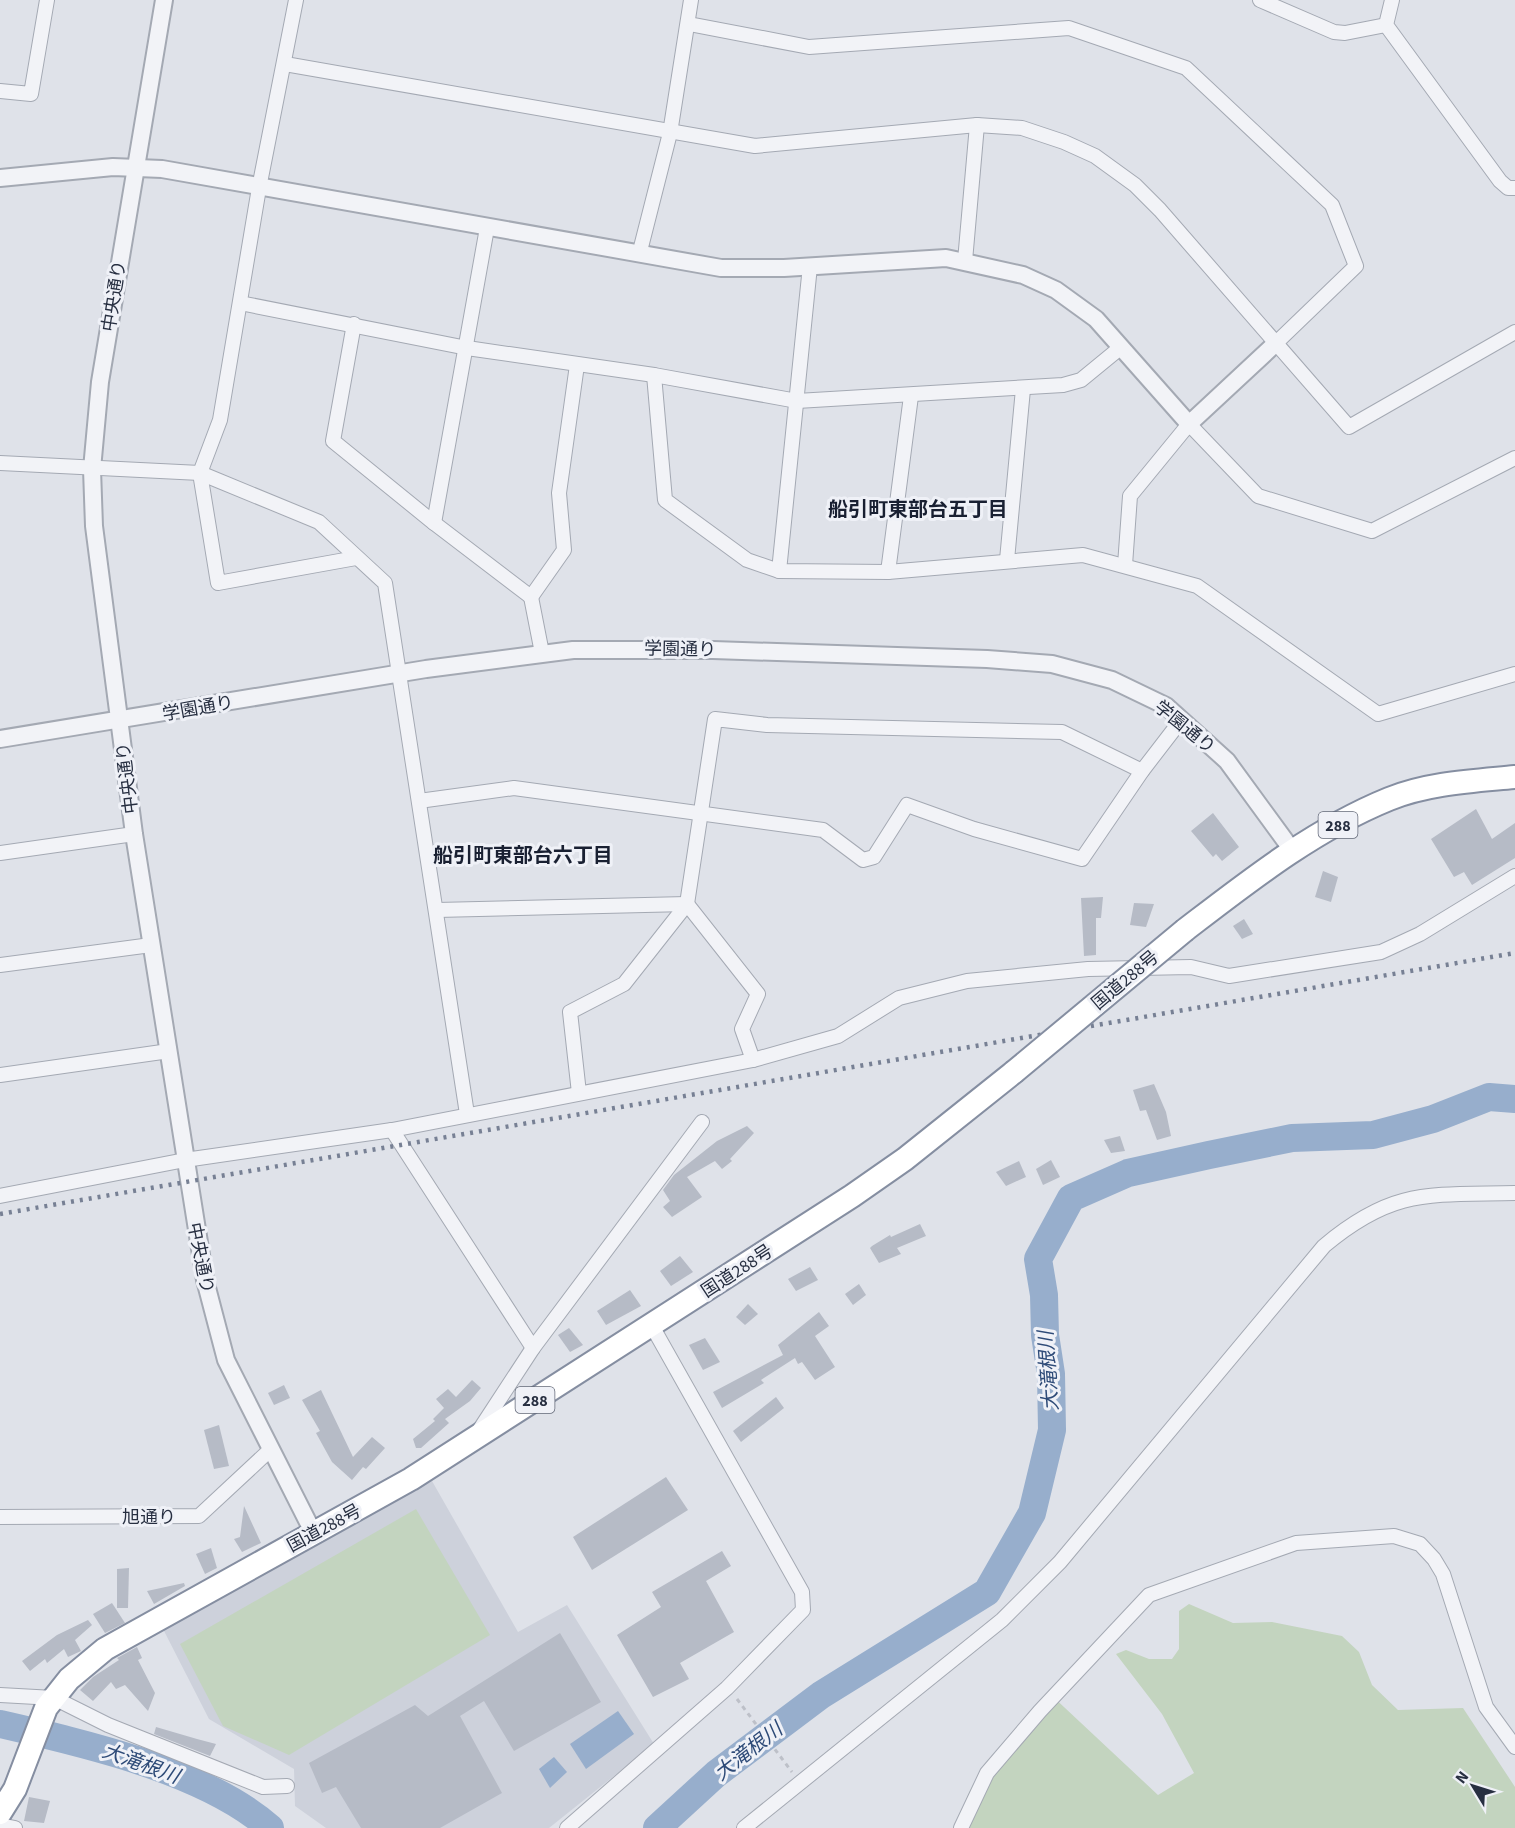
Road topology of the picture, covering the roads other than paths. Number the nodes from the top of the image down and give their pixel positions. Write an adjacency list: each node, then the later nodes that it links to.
1 (47, 0): 10 (street)
2 (164, 0): 13 (street, 中央通り)
3 (296, 0): 9 (street)
4 (692, 0): 7 (street)
5 (1260, 0): 8 (street)
6 (1392, 0): 8 (street)
7 (689, 24): 12 (street); 24 (street)
8 (1386, 25): 16 (street)
9 (285, 64): 12 (street); 15 (street)
10 (0, 91)
11 (977, 125): 12 (street); 19 (street); 24 (street)
12 (670, 132): 18 (street)
13 (136, 167): 14 (street); 15 (street); 35 (street, 中央通り)
14 (0, 178)
15 (259, 188): 17 (street); 21 (street)
16 (1515, 188)
17 (487, 228): 18 (street); 25 (street)
18 (640, 251): 20 (street)
19 (965, 261): 20 (street); 26 (street)
20 (810, 266): 31 (street)
21 (240, 303): 22 (street); 36 (street)
22 (354, 324): 25 (street); 37 (street)
23 (1515, 332): 24 (street)
24 (1276, 343): 32 (street)
25 (467, 348): 27 (street); 37 (street)
26 (1120, 348): 29 (street); 32 (street)
27 (577, 365): 28 (street); 43 (street)
28 (654, 375): 31 (street); 41 (street)
29 (1023, 389): 30 (street); 39 (street)
30 (911, 396): 31 (street); 42 (street)
31 (796, 401): 41 (street)
32 (1189, 424): 33 (street); 40 (street)
33 (1515, 458)
34 (0, 463): 35 (street)
35 (92, 469): 36 (street); 48 (street, 中央通り)
36 (200, 473): 38 (street); 38 (street)
37 (434, 524): 43 (street)
38 (356, 558): 46 (street)
39 (1007, 560): 40 (street); 42 (street)
40 (1125, 565): 45 (street)
41 (779, 571): 42 (street)
42 (888, 573)
43 (531, 597): 44 (street)
44 (542, 653): 46 (street, 学園通り); 47 (street, 学園通り)
45 (1515, 674)
46 (401, 675): 48 (street, 学園通り); 52 (street)
47 (1182, 719): 50 (street); 55 (street, 学園通り)
48 (120, 721): 49 (street, 学園通り); 54 (street, 中央通り)
49 (0, 739)
50 (1142, 771): 53 (street); 53 (street)
51 (1515, 777): 55 (highway, 国道288号 / 288)
52 (419, 801): 53 (street); 59 (street)
53 (702, 813): 58 (street)
54 (134, 834): 56 (street); 60 (street, 中央通り)
55 (1292, 850): 72 (highway, 国道288号 / 288, bridge)
56 (0, 853)
57 (1515, 876): 63 (street)
58 (687, 904): 59 (street); 63 (street); 65 (street)
59 (437, 910): 66 (street)
60 (151, 945): 61 (street); 62 (street, 中央通り)
61 (0, 965)
62 (169, 1051): 64 (street); 69 (street, 中央通り)
63 (753, 1060): 65 (street)
64 (0, 1075)
65 (579, 1093): 66 (street)
66 (467, 1114): 68 (street)
67 (702, 1122): 73 (street)
68 (392, 1130): 69 (street); 73 (street)
69 (185, 1161): 71 (street); 75 (street, 中央通り)
70 (1515, 1192): 86 (street)
71 (0, 1196)
72 (652, 1326): 74 (highway, 国道288号 / 288); 85 (street)
73 (534, 1348): 74 (street)
74 (474, 1439): 77 (highway, 国道288号 / 288)
75 (271, 1449): 76 (street, 旭通り); 77 (street, 中央通り)
76 (0, 1517)
77 (314, 1534): 79 (highway, 国道288号 / 288)
78 (0, 1695): 79 (street)
79 (50, 1703): 81 (street); 82 (highway, 国道288号 / 288)
80 (1515, 1747): 87 (street)
81 (287, 1786)
82 (0, 1814)
83 (0, 1825): 84 (street)
84 (15, 1828)
85 (567, 1828)
86 (744, 1828)
87 (961, 1828)

